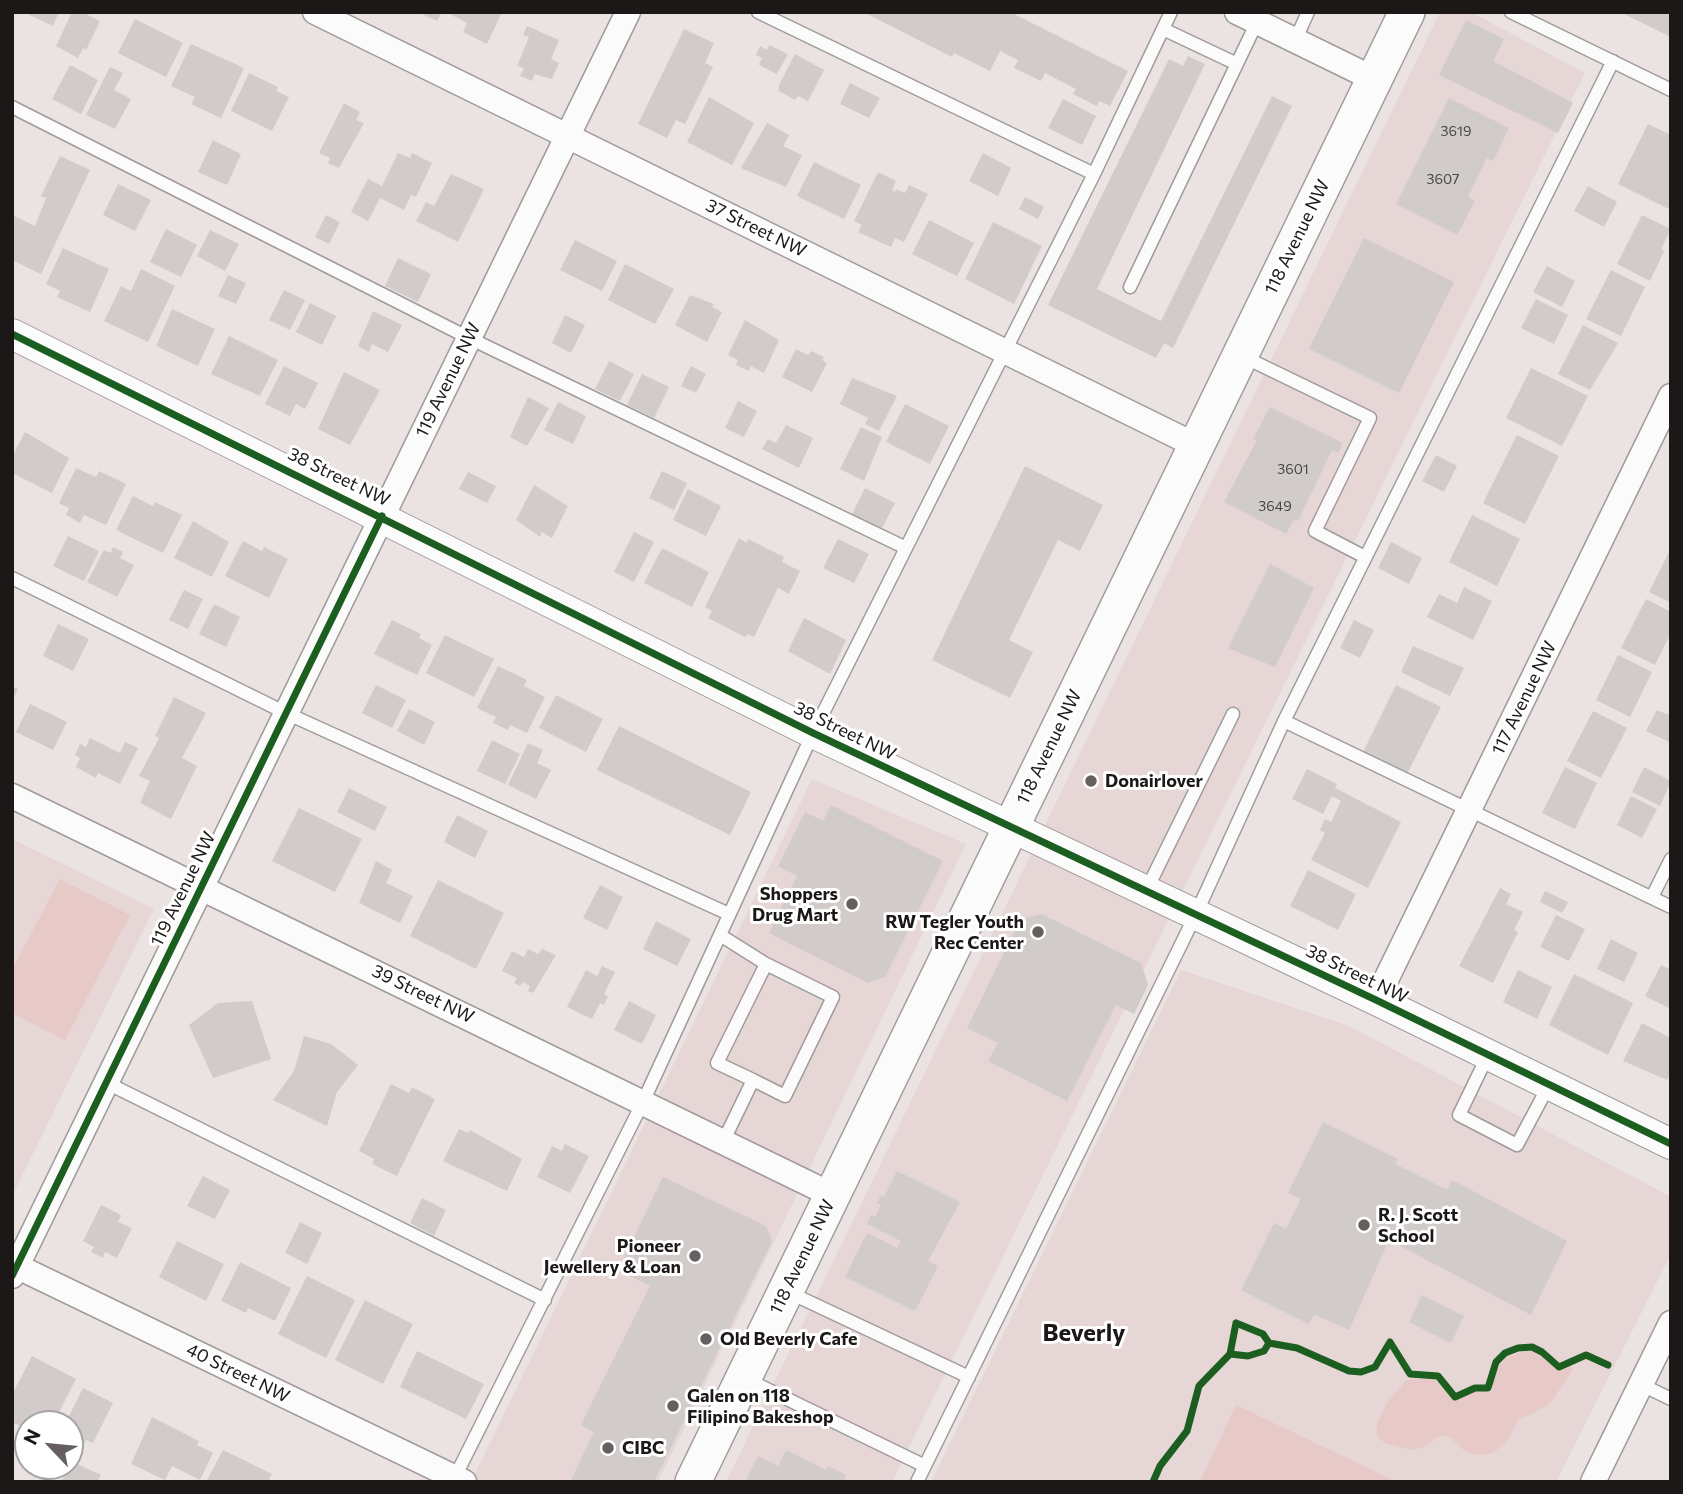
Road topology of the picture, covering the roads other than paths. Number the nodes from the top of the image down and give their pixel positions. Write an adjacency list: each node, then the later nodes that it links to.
1 (315, 12): 17 (street, 37 Street NW)
2 (628, 12): 17 (street, 119 Avenue NW)
3 (758, 12): 18 (lane)
4 (1171, 12): 10 (lane)
5 (1308, 12): 11 (lane)
6 (1407, 12): 14 (main road, 118 Avenue NW)
7 (1511, 12): 9 (lane)
8 (1247, 17): 11 (street); 13 (lane)
9 (1533, 17): 12 (lane)
10 (1163, 29): 13 (lane); 18 (lane)
11 (1294, 41): 14 (street)
12 (1613, 61): 15 (lane); 28 (lane)
13 (1237, 65): 19 (lane)
14 (1374, 79): 23 (main road, 118 Avenue NW)
15 (1671, 90)
16 (12, 107): 21 (lane)
17 (567, 136): 21 (street, 119 Avenue NW); 22 (street, 37 Street NW)
18 (1094, 174): 22 (lane)
19 (1130, 288)
20 (12, 334): 26 (street, 38 Street NW)
21 (469, 338): 26 (street, 119 Avenue NW); 27 (lane)
22 (1005, 351): 25 (street, 37 Street NW); 27 (lane)
23 (1239, 355): 25 (main road, 118 Avenue NW); 28 (lane)
24 (1671, 396): 35 (street, 117 Avenue NW)
25 (1195, 445): 36 (main road, 118 Avenue NW)
26 (382, 516): 30 (street, 119 Avenue NW); 33 (street, 38 Street NW)
27 (904, 547): 33 (lane)
28 (1366, 557): 32 (lane)
29 (12, 578): 30 (lane)
30 (286, 713): 38 (street, 119 Avenue NW); 42 (lane)
31 (1233, 713): 39 (lane)
32 (1284, 720): 35 (lane); 43 (lane)
33 (813, 733): 36 (street, 38 Street NW); 42 (lane)
34 (14, 802): 38 (street, 39 Street NW)
35 (1469, 810): 40 (lane); 46 (street, 117 Avenue NW)
36 (1010, 829): 39 (street, 38 Street NW); 54 (main road, 118 Avenue NW)
37 (1671, 859): 40 (lane)
38 (202, 886): 49 (street, 119 Avenue NW); 51 (street, 39 Street NW)
39 (1146, 892): 43 (street, 38 Street NW)
40 (1652, 897): 41 (lane)
41 (1671, 907)
42 (729, 914): 44 (lane)
43 (1196, 914): 46 (street, 38 Street NW); 59 (lane)
44 (720, 935): 45 (lane); 51 (lane)
45 (765, 964): 48 (lane); 48 (lane)
46 (1376, 1000): 47 (street, 38 Street NW)
47 (1488, 1055): 50 (street, 38 Street NW); 50 (lane)
48 (753, 1080): 52 (lane)
49 (107, 1083): 55 (street, 119 Avenue NW); 57 (lane)
50 (1549, 1085): 53 (street, 38 Street NW)
51 (643, 1102): 52 (street, 39 Street NW); 57 (lane)
52 (723, 1142): 54 (street, 39 Street NW)
53 (1671, 1144)
54 (832, 1195): 56 (main road, 118 Avenue NW)
55 (14, 1269): 64 (street, 40 Street NW)
56 (786, 1291): 59 (lane); 60 (main road, 118 Avenue NW)
57 (545, 1300): 64 (lane)
58 (1671, 1323): 61 (street)
59 (969, 1377): 63 (lane)
60 (744, 1378): 63 (lane); 65 (main road, 118 Avenue NW)
61 (1640, 1384): 62 (lane); 67 (street)
62 (1671, 1399)
63 (925, 1466): 66 (lane)
64 (457, 1480)
65 (693, 1482)
66 (917, 1482)
67 (1593, 1482)

